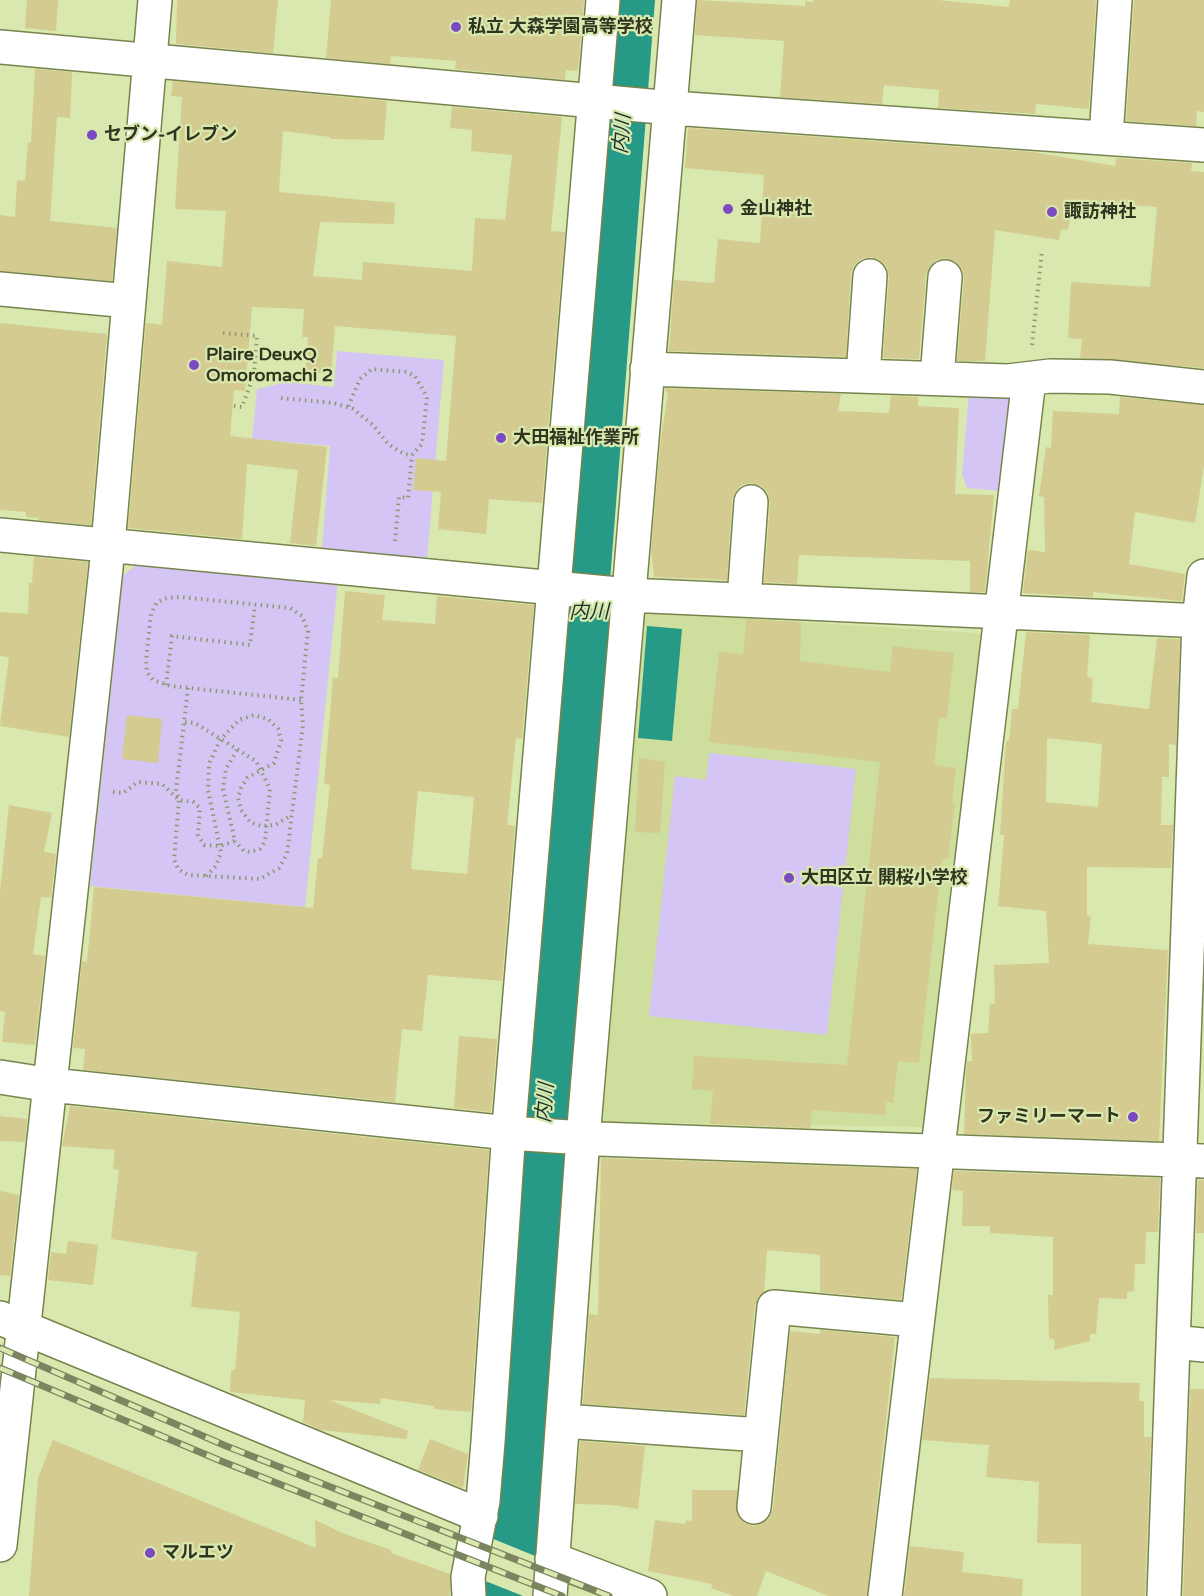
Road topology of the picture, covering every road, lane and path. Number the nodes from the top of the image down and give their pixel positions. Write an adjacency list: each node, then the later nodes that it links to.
1 (155, 0): 6 (street)
2 (603, 0): 7 (street)
3 (679, 0): 8 (street)
4 (1114, 0): 9 (street)
5 (0, 48): 6 (street)
6 (150, 59): 7 (street); 15 (street)
7 (596, 102): 8 (street); 31 (street)
8 (672, 108): 9 (street); 17 (street)
9 (1106, 138): 10 (street)
10 (1204, 145)
11 (1042, 250): 20 (path)
12 (870, 276): 18 (street)
13 (945, 277): 19 (street)
14 (0, 289): 15 (street)
15 (129, 301): 28 (street)
16 (223, 333): 23 (path)
17 (647, 369): 18 (street); 32 (street)
18 (862, 376): 19 (street)
19 (937, 378): 20 (street)
20 (1029, 379): 21 (street); 35 (street)
21 (1204, 387)
22 (281, 398): 24 (path)
23 (233, 406)
24 (348, 407): 25 (path); 25 (path)
25 (412, 455): 29 (path)
26 (751, 502): 33 (street)
27 (0, 535): 28 (street)
28 (108, 546): 29 (street); 44 (street)
29 (392, 575): 31 (street)
30 (1204, 576): 36 (street)
31 (554, 589): 32 (street); 53 (street)
32 (628, 595): 33 (street); 54 (street)
33 (744, 600): 35 (street)
34 (255, 604): 37 (path); 37 (path); 39 (path)
35 (1003, 612): 36 (street); 55 (street)
36 (1202, 621): 56 (street)
37 (166, 685): 38 (path)
38 (188, 688): 39 (path); 40 (path)
39 (301, 700): 46 (path)
40 (184, 722): 41 (path); 45 (path)
41 (220, 740): 42 (path); 43 (path); 49 (path)
42 (237, 750): 43 (path); 48 (path)
43 (259, 772): 47 (path); 47 (path)
44 (82, 789): 45 (path); 52 (street)
45 (179, 800): 49 (path); 50 (path)
46 (293, 814): 47 (path); 50 (path)
47 (267, 827): 48 (path)
48 (235, 841): 49 (path)
49 (220, 846): 50 (path)
50 (205, 876)
51 (0, 1077): 52 (street)
52 (51, 1085): 53 (street); 58 (street)
53 (509, 1133): 54 (street); 63 (street)
54 (583, 1138): 55 (street); 60 (street)
55 (937, 1152): 56 (street); 57 (street)
56 (1192, 1161): 59 (street)
57 (917, 1320): 61 (street); 69 (street)
58 (11, 1323): 63 (street); 64 (street)
59 (1189, 1344): 70 (street)
60 (563, 1421): 61 (street); 65 (street)
61 (761, 1435): 62 (street)
62 (754, 1508)
63 (481, 1516): 66 (street)
64 (1, 1524)
65 (552, 1559): 67 (street); 68 (street)
66 (469, 1596)
67 (550, 1596)
68 (650, 1596)
69 (885, 1596)
70 (1164, 1596)

